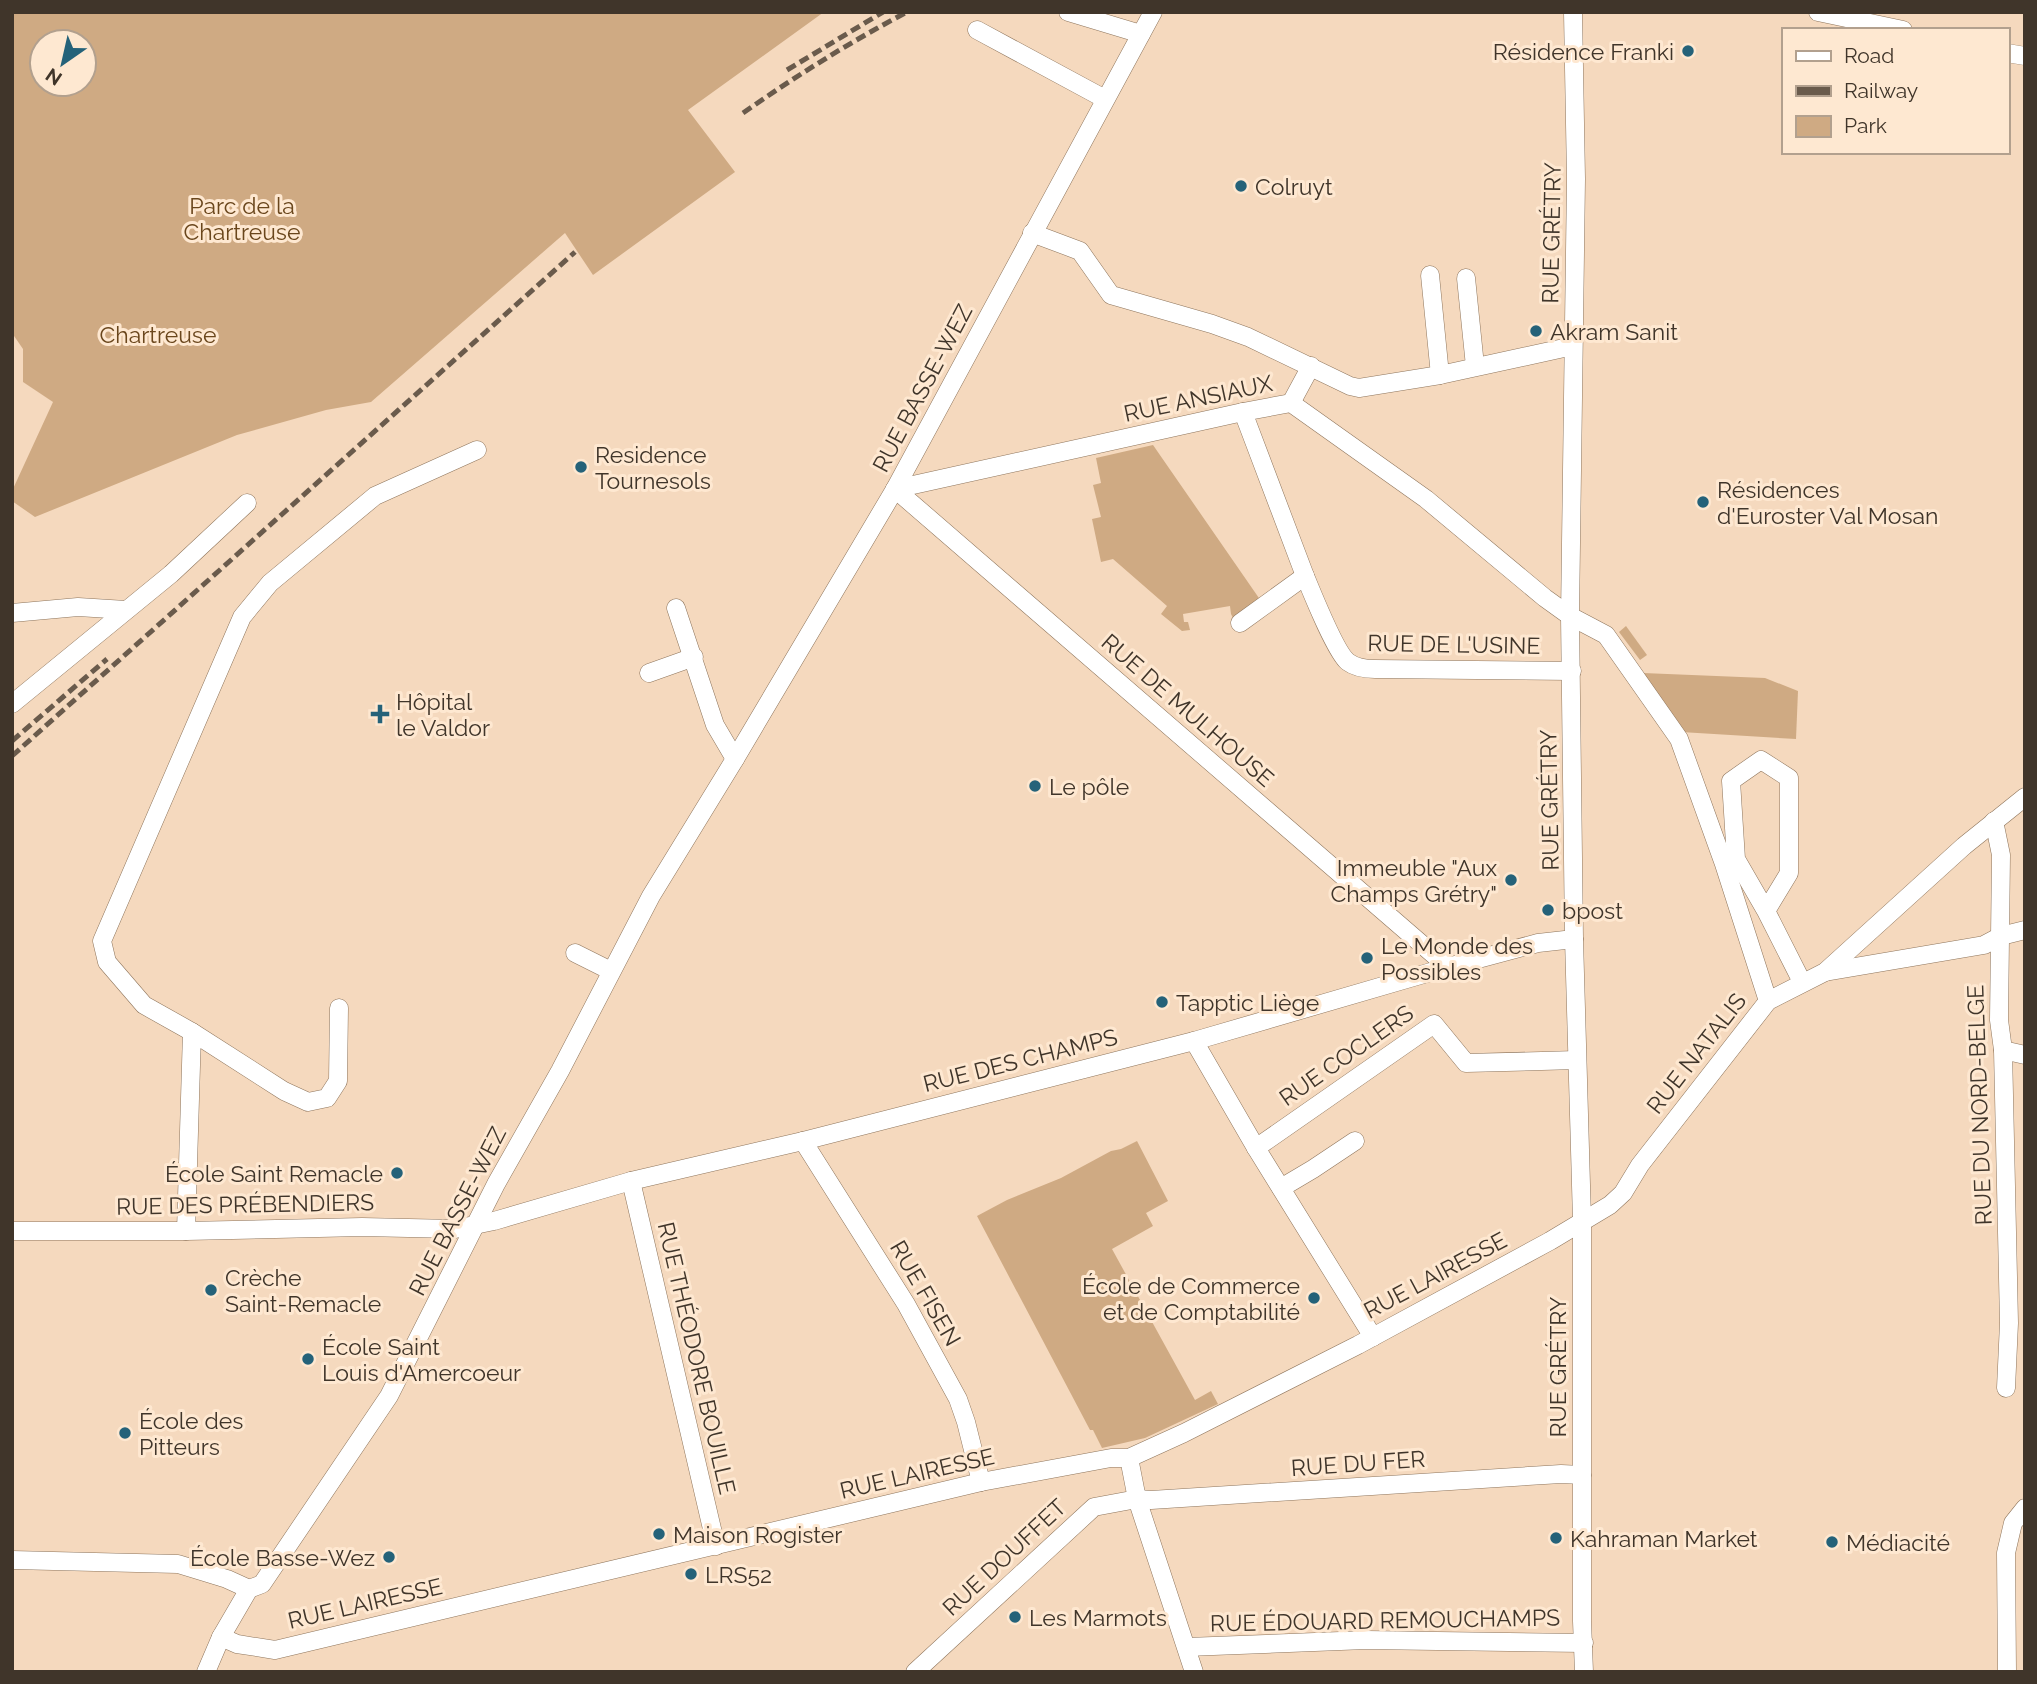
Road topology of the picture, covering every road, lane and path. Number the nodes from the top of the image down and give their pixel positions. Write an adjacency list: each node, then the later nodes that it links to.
1 (1068, 12): 7 (street)
2 (1153, 12): 7 (street, RUE BASSE-WEZ)
3 (1573, 12): 13 (street, RUE GRÉTRY)
4 (1818, 12): 5 (street)
5 (1894, 28)
6 (977, 30): 8 (street)
7 (1141, 34): 8 (street, RUE BASSE-WEZ)
8 (1105, 99): 9 (street, RUE BASSE-WEZ)
9 (1032, 233): 15 (street); 20 (street, RUE BASSE-WEZ)
10 (1430, 275): 16 (street)
11 (1466, 278): 14 (street)
12 (1130, 307): 15 (street)
13 (1573, 346): 14 (street); 26 (street, RUE GRÉTRY)
14 (1475, 366): 16 (street)
15 (1309, 369): 16 (street); 17 (street)
16 (1440, 375)
17 (1291, 404): 18 (street, RUE ANSIAUX); 26 (street, RUE ANSIAUX)
18 (1242, 412): 20 (street, RUE ANSIAUX); 22 (street, RUE DE L'USINE)
19 (477, 450): 46 (street)
20 (895, 489): 32 (street, RUE BASSE-WEZ); 40 (street, RUE DE MULHOUSE)
21 (247, 503): 24 (street)
22 (1305, 576): 27 (street); 29 (street, RUE DE L'USINE)
23 (677, 608): 28 (street)
24 (126, 610): 25 (street); 31 (street)
25 (12, 613)
26 (1570, 616): 29 (street, RUE GRÉTRY); 44 (street, RUE ANSIAUX)
27 (1240, 623)
28 (694, 657): 30 (street); 32 (street)
29 (1572, 671): 38 (street, RUE GRÉTRY)
30 (649, 673)
31 (12, 704)
32 (735, 759): 41 (street, RUE BASSE-WEZ)
33 (2025, 797): 34 (street, RUE NATALIS)
34 (1994, 821): 37 (street, RUE DU NORD-BELGE); 42 (street, RUE NATALIS)
35 (1766, 911): 35 (street); 43 (street)
36 (2025, 930): 37 (street)
37 (2001, 936): 42 (street); 48 (street, RUE DU NORD-BELGE)
38 (1574, 939): 40 (street, RUE DES CHAMPS); 50 (street, RUE GRÉTRY)
39 (575, 953): 41 (street)
40 (1448, 967): 47 (street, RUE DES CHAMPS)
41 (611, 971): 57 (street, RUE BASSE-WEZ)
42 (1825, 972): 43 (street, RUE NATALIS)
43 (1802, 982): 44 (street, RUE NATALIS)
44 (1768, 1001): 56 (street, RUE NATALIS)
45 (339, 1008): 46 (street)
46 (192, 1032): 59 (street)
47 (1194, 1041): 51 (street, RUE DES CHAMPS); 53 (street)
48 (2003, 1050): 49 (street); 61 (street, RUE DU NORD-BELGE)
49 (2025, 1055)
50 (1577, 1060): 53 (street, RUE COCLERS); 56 (street, RUE GRÉTRY)
51 (803, 1140): 54 (street, RUE DES CHAMPS); 64 (street, RUE FISEN)
52 (1355, 1141): 55 (street)
53 (1256, 1148): 55 (street)
54 (632, 1181): 57 (street, RUE DES CHAMPS); 67 (street, RUE THÉODORE BOUILLE)
55 (1281, 1188): 60 (street)
56 (1582, 1220): 60 (street, RUE LAIRESSE); 63 (street, RUE GRÉTRY)
57 (477, 1225): 59 (street, RUE DES PRÉBENDIERS); 69 (street, RUE BASSE-WEZ)
58 (12, 1231): 59 (street, RUE DES PRÉBENDIERS)
59 (187, 1231)
60 (1373, 1337): 62 (street, RUE LAIRESSE)
61 (2006, 1388)
62 (1129, 1458): 64 (street, RUE LAIRESSE); 65 (street)
63 (1582, 1475): 65 (street, RUE DU FER); 71 (street, RUE GRÉTRY)
64 (981, 1482): 67 (street, RUE LAIRESSE)
65 (1137, 1499): 72 (street); 74 (street, RUE DOUFFET)
66 (2025, 1508): 77 (street)
67 (716, 1546): 70 (street, RUE LAIRESSE)
68 (12, 1560): 69 (street)
69 (249, 1589): 70 (street, RUE BASSE-WEZ)
70 (221, 1637): 73 (street, RUE BASSE-WEZ)
71 (1584, 1643): 72 (street, RUE ÉDOUARD REMOUCHAMPS); 76 (street, RUE GRÉTRY)
72 (1187, 1647): 75 (street)
73 (206, 1672)
74 (915, 1672)
75 (1194, 1672)
76 (1584, 1672)
77 (2007, 1672)

